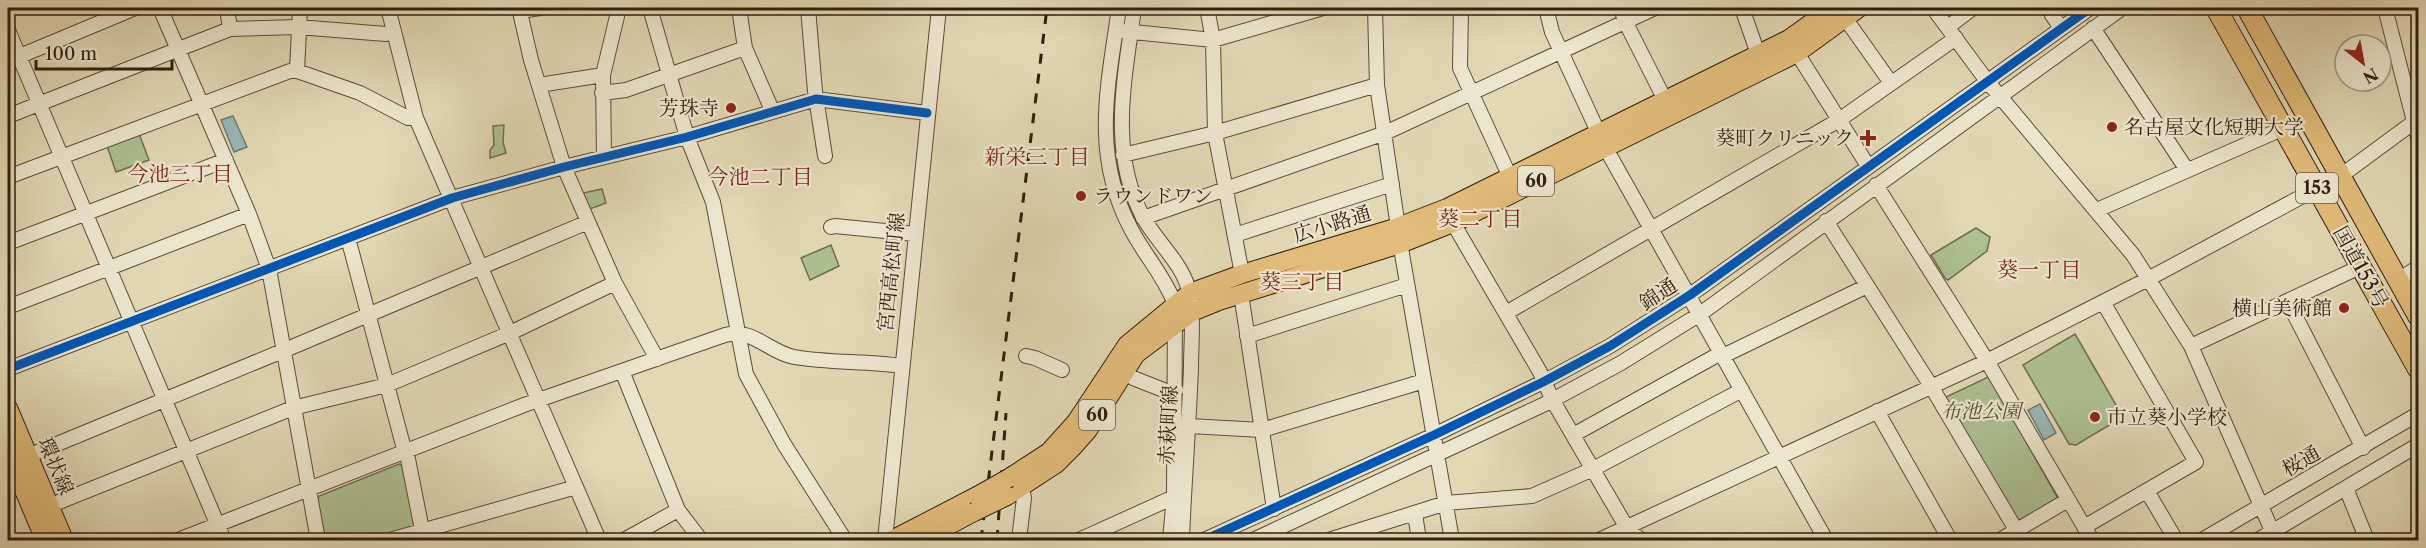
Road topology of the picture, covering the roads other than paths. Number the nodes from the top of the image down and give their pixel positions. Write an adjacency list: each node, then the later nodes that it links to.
1 (135, 8): 47 (street)
2 (160, 8): 43 (street)
3 (227, 8): 35 (street)
4 (300, 8): 32 (street)
5 (388, 8): 38 (street)
6 (540, 8): 29 (street)
7 (619, 8): 49 (street)
8 (650, 8): 50 (street)
9 (739, 8): 42 (street)
10 (808, 8): 58 (street)
11 (939, 8): 63 (street, 宮西高松町線)
12 (1119, 8): 37 (street)
13 (1134, 8): 39 (street)
14 (1207, 8): 41 (street)
15 (1323, 8): 41 (street)
16 (1375, 8): 54 (street)
17 (1461, 8): 56 (street)
18 (1546, 8): 44 (street)
19 (1655, 8): 31 (street)
20 (1742, 8): 46 (street)
21 (1933, 8): 40 (street)
22 (1973, 8): 40 (street)
23 (2051, 8): 34 (street)
24 (2090, 8): 34 (street, 錦通)
25 (2122, 8): 33 (street, 錦通)
26 (2216, 8): 68 (highway, 国道153号 / 153)
27 (2247, 8): 82 (highway, 国道153号 / 153)
28 (2385, 8): 67 (street)
29 (520, 9): 53 (street)
30 (1846, 11): 45 (main road, 広小路通 / 60); 46 (main road, 広小路通 / 60); 52 (street)
31 (1623, 14): 44 (street); 59 (street)
32 (298, 27): 35 (street); 38 (street); 48 (street)
33 (2093, 27): 57 (street, 錦通); 81 (street)
34 (2061, 28): 51 (street, 錦通)
35 (230, 29): 43 (street)
36 (8, 30): 47 (street)
37 (1116, 30): 39 (street); 117 (street)
38 (394, 31): 65 (street)
39 (1131, 31): 41 (street); 74 (street)
40 (1952, 32): 51 (street); 52 (street)
41 (1213, 40): 69 (street)
42 (745, 48): 50 (street); 62 (street)
43 (178, 50): 60 (street); 61 (street)
44 (1560, 51): 56 (street); 73 (street)
45 (1797, 52): 66 (street); 73 (main road, 広小路通 / 60)
46 (1758, 54): 59 (main road, 広小路通 / 60)
47 (13, 59): 60 (street)
48 (297, 71): 61 (street); 65 (street)
49 (603, 75): 53 (street); 55 (street)
50 (670, 75): 55 (street); 71 (street)
51 (1987, 81): 57 (street); 79 (street, 錦通)
52 (1892, 83): 66 (street)
53 (539, 85): 80 (street)
54 (1377, 85): 69 (street); 70 (street)
55 (602, 93): 77 (street)
56 (1470, 93): 70 (street); 84 (street)
57 (2000, 96): 86 (street, 錦通); 90 (street)
58 (816, 99): 62 (street); 63 (street); 75 (street)
59 (1665, 99): 73 (main road, 広小路通 / 60)
60 (38, 104): 64 (street); 76 (street)
61 (201, 104): 76 (street); 78 (street)
62 (772, 110): 71 (street)
63 (927, 113): 99 (street, 宮西高松町線)
64 (8, 116)
65 (416, 118): 89 (street)
66 (1839, 120): 79 (street); 98 (street)
67 (2416, 120): 72 (street); 82 (street)
68 (2284, 128): 81 (street); 88 (highway, 国道153号 / 153)
69 (1215, 133): 74 (street); 87 (street)
70 (1385, 133): 85 (street); 87 (street)
71 (687, 137): 77 (street); 128 (street)
72 (2418, 137)
73 (1602, 140): 84 (main road, 広小路通 / 60); 96 (main road, 広小路通 / 60); 98 (street)
74 (1123, 155): 93 (street)
75 (825, 156)
76 (61, 157): 83 (street); 91 (street)
77 (604, 157): 80 (street)
78 (226, 160): 91 (street); 92 (street)
79 (1868, 166): 116 (street, 錦通)
80 (564, 167): 89 (street); 95 (street)
81 (2187, 170): 90 (street)
82 (2342, 175): 88 (street); 111 (highway, 国道153号 / 153)
83 (8, 177)
84 (1510, 177): 101 (main road, 広小路通 / 60)
85 (1392, 184): 100 (street); 101 (street)
86 (1876, 184): 94 (street, 錦通); 136 (street)
87 (1226, 188): 93 (street); 100 (street)
88 (2317, 189): 105 (highway, 国道153号 / 153); 110 (street)
89 (452, 198): 102 (street); 104 (street)
90 (2097, 210): 110 (street)
91 (86, 214): 103 (street); 107 (street)
92 (249, 214): 107 (street); 108 (street)
93 (1143, 218): 117 (street)
94 (1826, 221): 114 (street); 123 (street, 錦通)
95 (588, 222): 104 (street); 112 (street)
96 (1453, 223): 101 (main road, 広小路通 / 60); 122 (street)
97 (831, 227): 99 (street)
98 (1651, 229): 116 (street); 122 (street)
99 (915, 234): 137 (street, 宮西高松町線)
100 (1235, 235): 109 (street)
101 (1399, 236): 109 (main road, 広小路通 / 60); 113 (street); 115 (main road, 広小路通 / 60)
102 (348, 238): 108 (street); 124 (street)
103 (8, 243)
104 (481, 265): 124 (street); 129 (street)
105 (2361, 266): 119 (street); 139 (highway, 国道153号 / 153)
106 (2418, 267): 111 (street)
107 (108, 268): 120 (street); 126 (street)
108 (269, 269): 126 (street); 132 (street)
109 (1242, 274): 117 (main road, 広小路通 / 60)
110 (2148, 279): 118 (street); 131 (street)
111 (2399, 280): 125 (highway, 国道153号 / 153)
112 (615, 283): 129 (street); 135 (street)
113 (1407, 285): 130 (street); 143 (street)
114 (1867, 286): 133 (street); 146 (street)
115 (1240, 294): 121 (main road, 広小路通 / 60); 130 (street)
116 (1690, 295): 123 (street); 144 (street, 錦通)
117 (1182, 299): 121 (street, 赤萩町線); 127 (street, 赤萩町線); 169 (main road, 広小路通 / 60)
118 (2103, 302): 136 (street); 172 (street)
119 (2288, 302): 131 (street); 161 (street)
120 (8, 307)
121 (1192, 312): 127 (main road, 広小路通 / 60); 156 (street, 赤萩町線)
122 (1506, 313): 144 (street)
123 (1700, 314): 133 (street); 151 (street, 錦通)
124 (368, 315): 132 (street); 145 (street)
125 (2418, 316)
126 (132, 321): 138 (street); 149 (street)
127 (1176, 324): 147 (street, 赤萩町線); 169 (main road, 広小路通 / 60)
128 (738, 332): 135 (street); 137 (street); 199 (street)
129 (510, 333): 145 (street); 150 (street)
130 (1247, 336): 157 (street)
131 (2191, 346): 178 (street)
132 (285, 350): 149 (street); 153 (street)
133 (1722, 354): 148 (street); 159 (street)
134 (1026, 356): 140 (street)
135 (657, 359): 141 (street)
136 (1987, 361): 146 (street); 174 (street)
137 (901, 366): 200 (street, 宮西高松町線)
138 (8, 369)
139 (2418, 369)
140 (1062, 370)
141 (622, 371): 150 (street); 180 (street)
142 (1133, 378): 147 (street)
143 (1424, 381): 157 (street); 158 (street)
144 (1545, 381): 151 (street); 158 (street, 錦通)
145 (387, 385): 153 (street); 163 (street)
146 (1931, 386): 154 (street); 187 (street)
147 (1176, 390): 173 (street, 赤萩町線)
148 (1742, 390): 165 (street); 167 (street)
149 (164, 400): 162 (street); 166 (street)
150 (538, 400): 163 (street); 168 (street)
151 (1553, 400): 159 (street); 164 (street, 錦通)
152 (8, 408): 166 (main road, 環状線)
153 (293, 408): 162 (street); 171 (street)
154 (1878, 411): 165 (street); 214 (street)
155 (2418, 414): 161 (street, 桜通)
156 (1189, 426): 157 (street); 206 (street, 赤萩町線)
157 (1262, 430): 179 (street)
158 (1434, 435): 164 (street); 179 (street, 錦通)
159 (1573, 435): 167 (street)
160 (2418, 445): 170 (street)
161 (2363, 448): 178 (street, 桜通)
162 (186, 452): 177 (street); 182 (street)
163 (405, 453): 171 (street); 185 (street)
164 (1436, 456): 175 (street); 186 (street, 錦通)
165 (1779, 456): 184 (street); 213 (street)
166 (14, 462): 177 (main road, 環状線); 190 (main road, 環状線)
167 (1593, 469): 175 (street); 184 (street)
168 (576, 487): 185 (street); 196 (street)
169 (1012, 487): 176 (main road, 広小路通 / 60, bridge); 203 (street)
170 (2346, 488): 188 (street); 220 (street)
171 (307, 490): 182 (street); 194 (street)
172 (2147, 491): 183 (street); 217 (street)
173 (1174, 497): 204 (street); 205 (street, 赤萩町線)
174 (2068, 500): 183 (street); 187 (street)
175 (1446, 503): 181 (street); 210 (street)
176 (976, 504): 201 (main road, 広小路通 / 60); 202 (main road, 広小路通 / 60)
177 (49, 506): 191 (main road, 環状線)
178 (2260, 507): 188 (street); 218 (street, 桜通)
179 (1274, 509): 207 (street, 錦通)
180 (678, 510): 197 (street); 198 (street)
181 (1415, 514): 189 (street); 209 (street)
182 (217, 525): 192 (street); 193 (street)
183 (2084, 527): 216 (street)
184 (1627, 528): 211 (street); 212 (street)
185 (423, 536): 195 (street)
186 (1275, 536): 208 (street, 錦通)
187 (2019, 536): 215 (street)
188 (2274, 536): 219 (street)
189 (1337, 539)
190 (45, 540)
191 (64, 540)
192 (178, 540)
193 (224, 540)
194 (318, 540)
195 (390, 540)
196 (599, 540)
197 (624, 540)
198 (701, 540)
199 (844, 540)
200 (885, 540)
201 (892, 540)
202 (921, 540)
203 (1019, 540)
204 (1079, 540)
205 (1170, 540)
206 (1182, 540)
207 (1204, 540)
208 (1253, 540)
209 (1419, 540)
210 (1452, 540)
211 (1599, 540)
212 (1641, 540)
213 (1826, 540)
214 (1950, 540)
215 (2000, 540)
216 (2092, 540)
217 (2176, 540)
218 (2202, 540)
219 (2258, 540)
220 (2367, 540)

